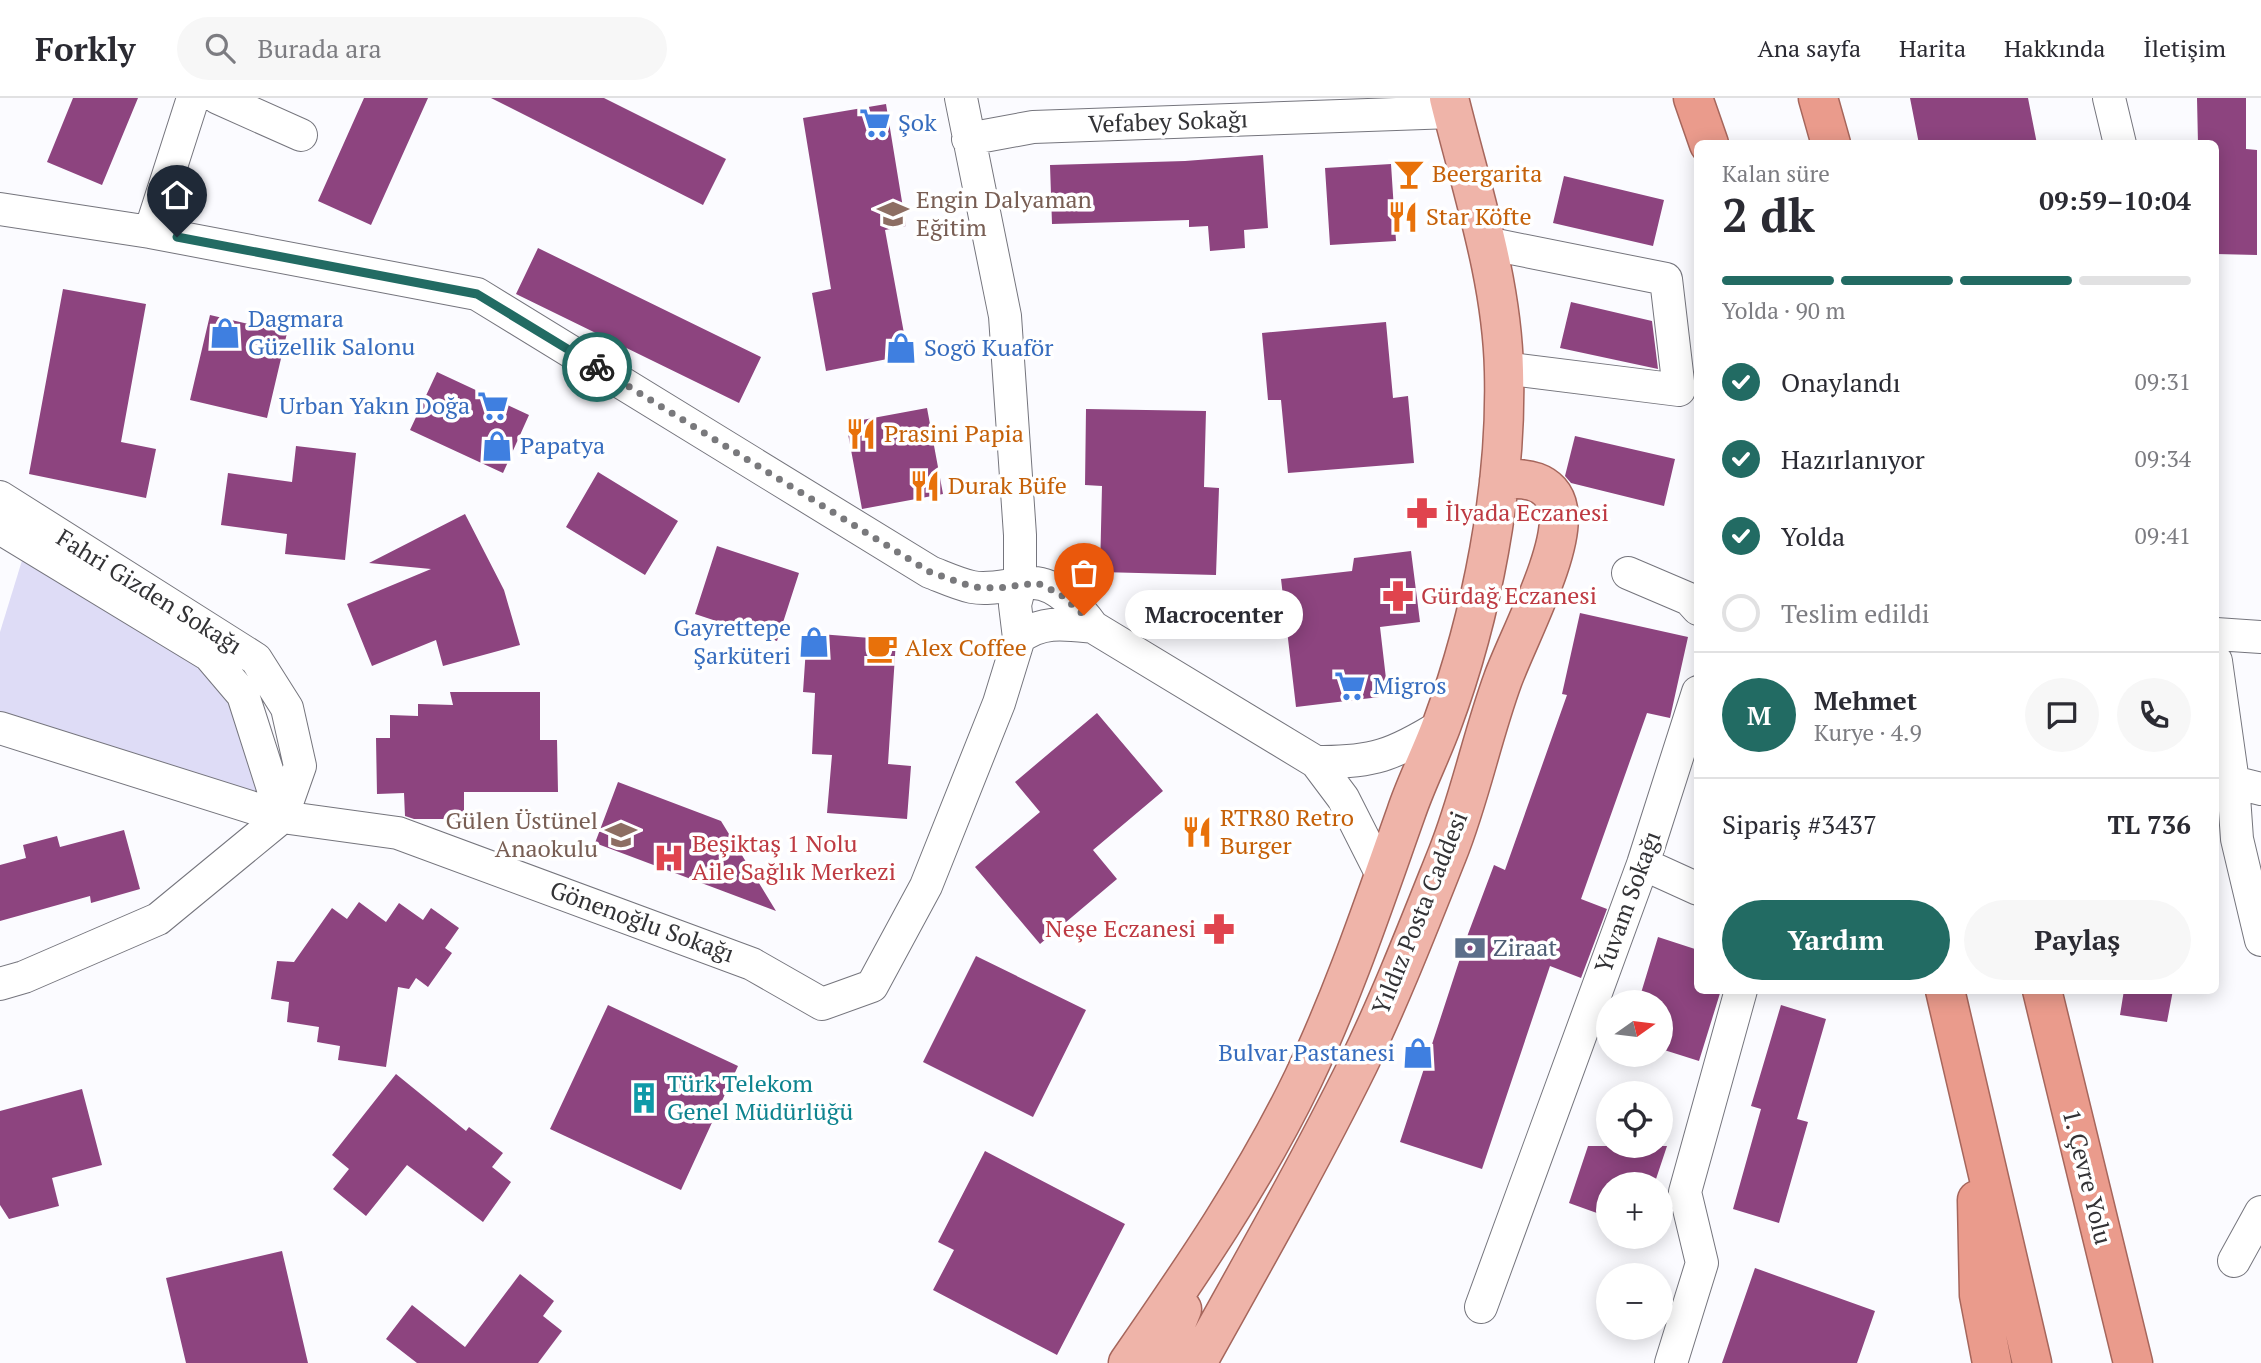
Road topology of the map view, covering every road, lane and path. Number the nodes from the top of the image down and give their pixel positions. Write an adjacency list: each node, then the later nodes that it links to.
1 (193, 98): 14 (street)
2 (218, 98): 8 (street)
3 (961, 98): 9 (street)
4 (1693, 98): 10 (highway)
5 (1718, 98): 11 (highway)
6 (2109, 98): 12 (street)
7 (1451, 105): 9 (street, Vefabey Sokağı); 15 (main road, Yıldız Posta Caddesi)
8 (301, 135)
9 (968, 139): 21 (street)
10 (1708, 140)
11 (1729, 140)
12 (2119, 140)
13 (0, 209): 14 (street)
14 (150, 232): 21 (street)
15 (1486, 243): 16 (main road, Yıldız Posta Caddesi); 16 (street)
16 (1504, 368): 17 (main road, Yıldız Posta Caddesi)
17 (1499, 481): 29 (main road, Yıldız Posta Caddesi); 49 (main road, Yıldız Posta Caddesi)
18 (0, 497): 33 (street, Fahri Gizden Sokağı)
19 (0, 527): 33 (street, Fahri Gizden Sokağı)
20 (1628, 573): 22 (street)
21 (1020, 585): 23 (street); 26 (street)
22 (1694, 605)
23 (1093, 627): 26 (street); 31 (street)
24 (2219, 634): 25 (street)
25 (2261, 637)
26 (1018, 638): 33 (street, Gönenoğlu Sokağı)
27 (2219, 673): 32 (street)
28 (1694, 705): 34 (street, Yuvam Sokağı)
29 (1441, 725): 31 (street); 35 (main road, Yıldız Posta Caddesi)
30 (0, 728): 33 (street, Gönenoğlu Sokağı)
31 (1316, 762): 35 (street)
32 (2247, 786): 37 (street)
33 (282, 817): 38 (street)
34 (1643, 864): 36 (street); 46 (street, Yuvam Sokağı)
35 (1384, 879): 45 (main road, Yıldız Posta Caddesi)
36 (1694, 887)
37 (2261, 940)
38 (0, 984)
39 (1740, 994): 50 (street)
40 (1946, 994): 42 (highway)
41 (2043, 994): 53 (highway, 1. Çevre Yolu)
42 (1980, 1145): 51 (highway); 52 (highway)
43 (2261, 1212): 44 (street)
44 (2234, 1261)
45 (1195, 1267): 47 (main road, Yıldız Posta Caddesi); 48 (main road)
46 (1480, 1307)
47 (1128, 1363)
48 (1166, 1363)
49 (1196, 1363)
50 (1671, 1363)
51 (1992, 1363)
52 (2032, 1363)
53 (2133, 1363)

